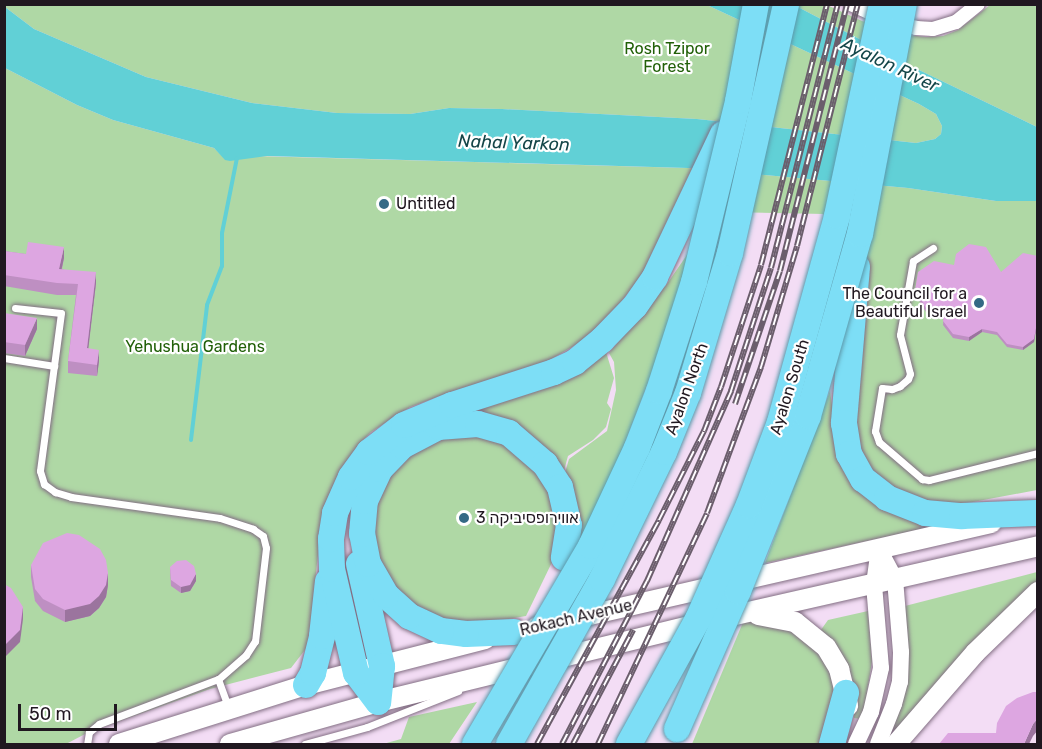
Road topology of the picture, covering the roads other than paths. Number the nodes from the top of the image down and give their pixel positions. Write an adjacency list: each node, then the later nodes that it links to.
1 (756, 4): 7 (highway, bridge)
2 (786, 4): 40 (highway, Ayalon North, bridge)
3 (851, 4): 6 (street)
4 (882, 4): 41 (highway, Ayalon South, bridge)
5 (904, 4): 8 (highway, bridge)
6 (978, 4)
7 (738, 101): 16 (highway, bridge); 35 (highway, bridge)
8 (860, 234): 15 (highway, bridge); 23 (highway, bridge)
9 (933, 248): 13 (lane)
10 (15, 308): 12 (lane)
11 (4, 358): 12 (lane)
12 (54, 366): 29 (lane)
13 (1038, 453)
14 (380, 469): 24 (highway); 26 (highway); 35 (highway, bridge)
15 (1037, 512): 18 (main road, Rokach Avenue)
16 (331, 539): 27 (highway); 30 (highway)
17 (1038, 546): 19 (main road)
18 (879, 549): 19 (street); 20 (street); 24 (main road, Rokach Avenue)
19 (895, 579): 20 (main road); 45 (street)
20 (874, 584): 23 (main road); 44 (street)
21 (1038, 592): 25 (main road)
22 (1038, 598): 25 (lane)
23 (736, 603): 28 (main road); 31 (main road); 34 (highway, bridge)
24 (514, 632): 26 (main road, Rokach Avenue)
25 (996, 632): 46 (main road)
26 (382, 666): 27 (main road, Rokach Avenue); 32 (highway)
27 (356, 673): 30 (main road, Rokach Avenue); 32 (highway)
28 (484, 677): 32 (main road); 39 (lane)
29 (218, 679): 33 (lane); 36 (lane)
30 (306, 685): 33 (main road, Rokach Avenue)
31 (846, 693): 42 (highway); 43 (main road)
32 (378, 702): 38 (main road)
33 (228, 710): 37 (main road, Rokach Avenue)
34 (678, 737)
35 (478, 740)
36 (87, 744)
37 (119, 744)
38 (231, 744)
39 (305, 744)
40 (509, 744)
41 (629, 744)
42 (832, 744)
43 (845, 744)
44 (856, 744)
45 (878, 744)
46 (896, 744)

